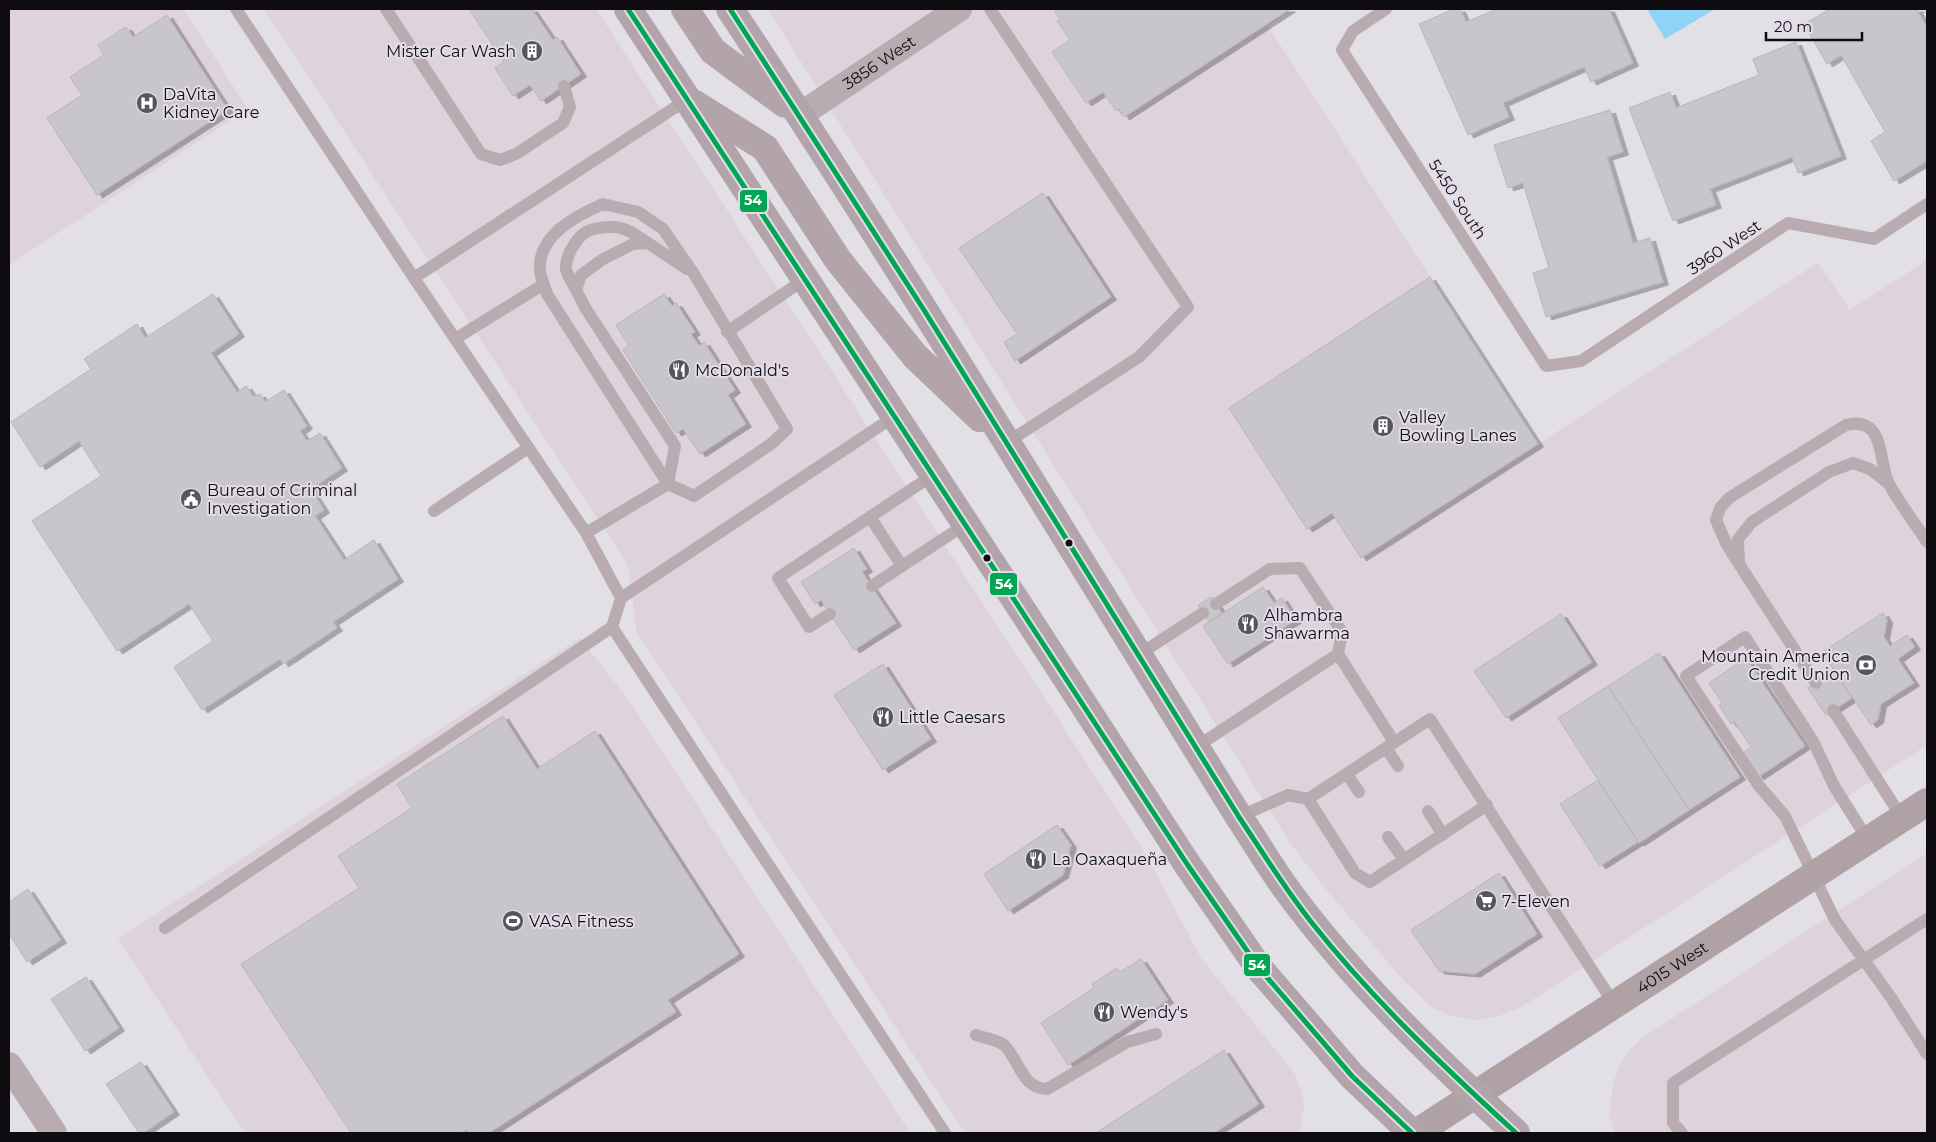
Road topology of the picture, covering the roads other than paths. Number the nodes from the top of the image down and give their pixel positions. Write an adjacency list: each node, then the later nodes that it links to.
1 (236, 9): 15 (lane)
2 (386, 9): 9 (lane)
3 (628, 9): 10 (main road)
4 (685, 9): 11 (main road)
5 (730, 9): 11 (main road)
6 (959, 9): 11 (street, 3856 West)
7 (990, 9): 23 (lane)
8 (1386, 9): 21 (lane, 5450 South)
9 (564, 86)
10 (688, 99): 15 (lane); 16 (main road); 23 (main road)
11 (800, 115): 23 (main road)
12 (1927, 204): 21 (lane, 3960 West)
13 (648, 243): 14 (lane); 18 (lane); 18 (lane)
14 (694, 274): 17 (lane); 19 (lane)
15 (414, 278): 20 (lane)
16 (805, 279): 19 (lane); 22 (main road)
17 (544, 284): 20 (lane); 27 (lane)
18 (576, 290): 27 (lane)
19 (728, 332): 27 (lane)
20 (456, 340): 24 (lane)
21 (1546, 366)
22 (895, 416): 25 (main road); 36 (lane)
23 (1006, 443): 42 (main road)
24 (528, 448): 28 (lane); 31 (lane)
25 (933, 475): 29 (lane); 30 (main road)
26 (1888, 482): 32 (lane); 33 (lane); 33 (lane)
27 (668, 484): 31 (lane)
28 (434, 510)
29 (870, 517): 34 (lane); 39 (lane)
30 (966, 524): 34 (lane); 72 (main road)
31 (586, 533): 36 (lane)
32 (1927, 542)
33 (1739, 564): 43 (lane)
34 (902, 566): 35 (lane)
35 (872, 586)
36 (622, 598): 40 (lane)
37 (1216, 604): 41 (lane)
38 (1203, 613): 42 (lane)
39 (830, 614)
40 (612, 627): 62 (lane); 71 (lane)
41 (1338, 654): 45 (lane); 46 (lane)
42 (1138, 655): 46 (main road)
43 (1816, 684)
44 (1833, 710): 55 (lane)
45 (1390, 745): 47 (lane); 48 (lane); 52 (lane)
46 (1196, 747): 54 (main road)
47 (1398, 766)
48 (1347, 774): 49 (lane); 50 (lane)
49 (1359, 792)
50 (1308, 799): 54 (lane); 59 (lane)
51 (1927, 802): 55 (street, 4015 West)
52 (1487, 805): 56 (lane); 64 (lane)
53 (1428, 811): 56 (lane)
54 (1239, 817): 69 (main road)
55 (1902, 818): 58 (street, 4015 West)
56 (1443, 835): 59 (lane)
57 (1388, 838): 59 (lane)
58 (1868, 840): 60 (street, 4015 West); 60 (lane)
59 (1404, 860)
60 (1814, 875): 63 (lane); 64 (street, 4015 West)
61 (1927, 919): 63 (lane)
62 (165, 928)
63 (1863, 960): 67 (lane); 74 (lane)
64 (1614, 1004): 69 (street, 4015 West)
65 (1156, 1034): 66 (lane)
66 (976, 1035)
67 (1927, 1054)
68 (9, 1065): 70 (street)
69 (1475, 1096): 72 (street, 4015 West); 73 (main road)
70 (54, 1133)
71 (945, 1133)
72 (1414, 1133)
73 (1516, 1133)
74 (1682, 1133)

